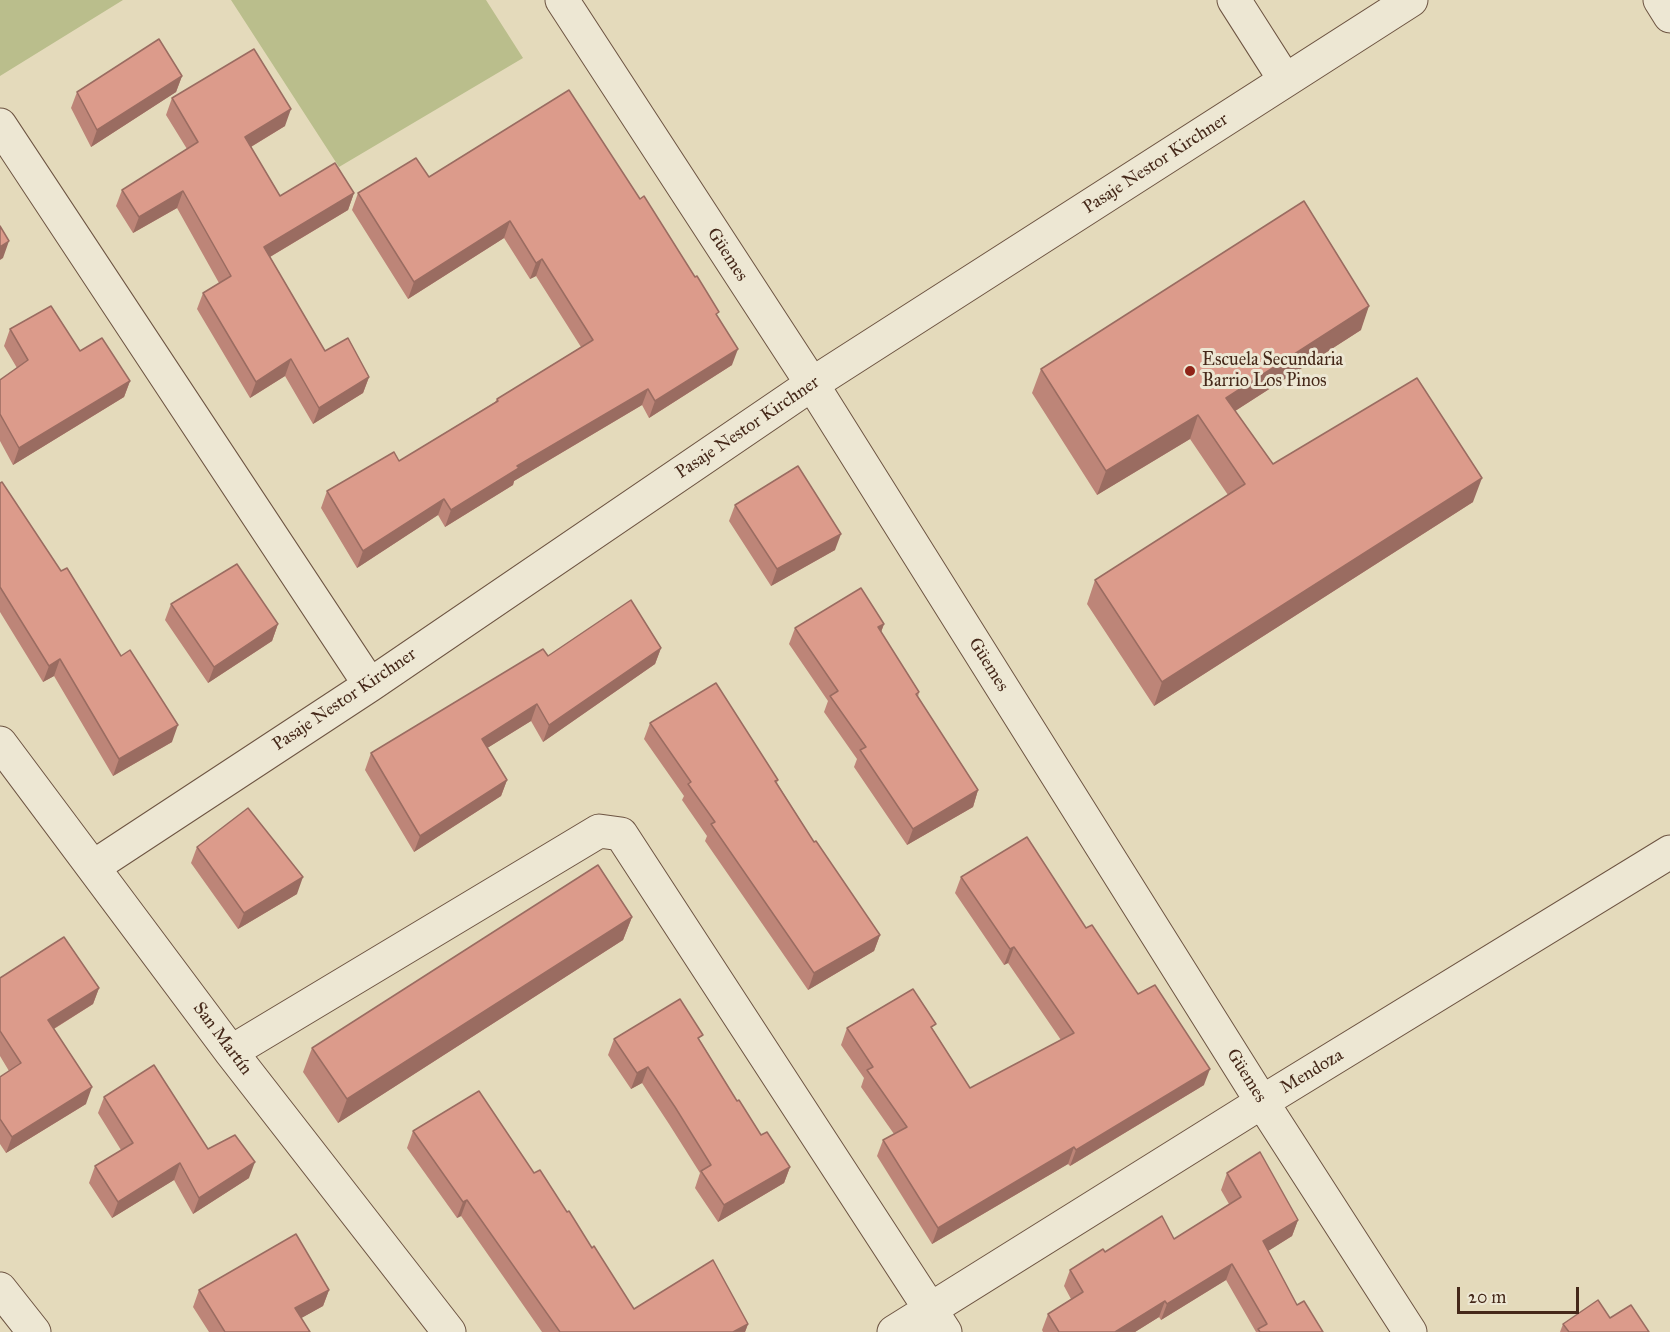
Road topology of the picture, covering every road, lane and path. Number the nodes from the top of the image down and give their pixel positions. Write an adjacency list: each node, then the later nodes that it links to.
1 (562, 0): 8 (street, Güemes)
2 (1234, 0): 6 (street)
3 (1411, 0): 6 (street, Pasaje Nestor Kirchner)
4 (1660, 0): 5 (street)
5 (1670, 16)
6 (1285, 80): 8 (street, Pasaje Nestor Kirchner)
7 (0, 125): 9 (street)
8 (812, 384): 9 (street, Pasaje Nestor Kirchner); 14 (street, Güemes)
9 (370, 685): 12 (street, Pasaje Nestor Kirchner)
10 (0, 743): 12 (street, San Martín)
11 (1670, 852): 14 (street, Mendoza)
12 (93, 867): 13 (street, San Martín)
13 (231, 1052): 16 (street); 18 (street, San Martín)
14 (1262, 1102): 16 (street, Mendoza); 20 (street, Güemes)
15 (0, 1289): 17 (street)
16 (938, 1320): 19 (street, Mendoza)
17 (32, 1331)
18 (449, 1332)
19 (894, 1332)
20 (1410, 1332)

